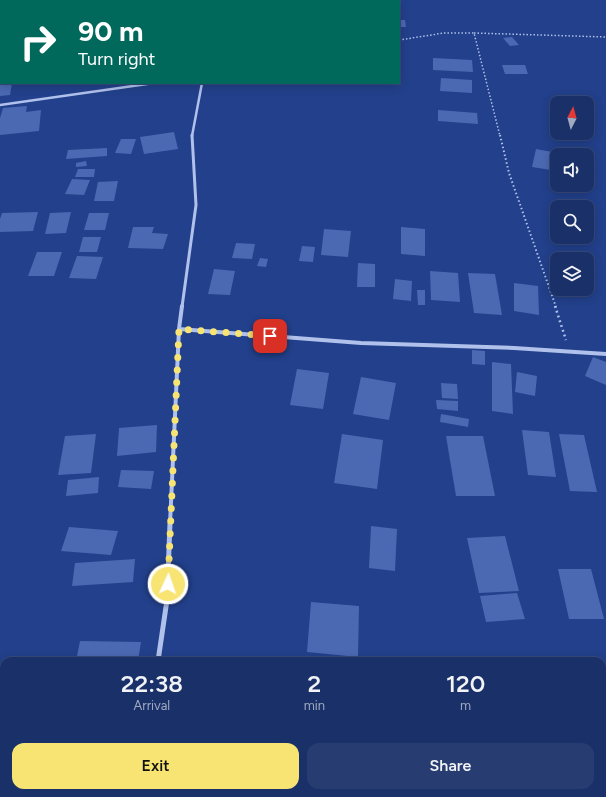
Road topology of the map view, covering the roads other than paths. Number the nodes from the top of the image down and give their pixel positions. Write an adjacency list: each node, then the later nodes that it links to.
1 (147, 84): 3 (street)
2 (202, 84): 4 (street)
3 (0, 105)
4 (179, 329): 5 (street); 6 (street)
5 (606, 354)
6 (159, 657)

